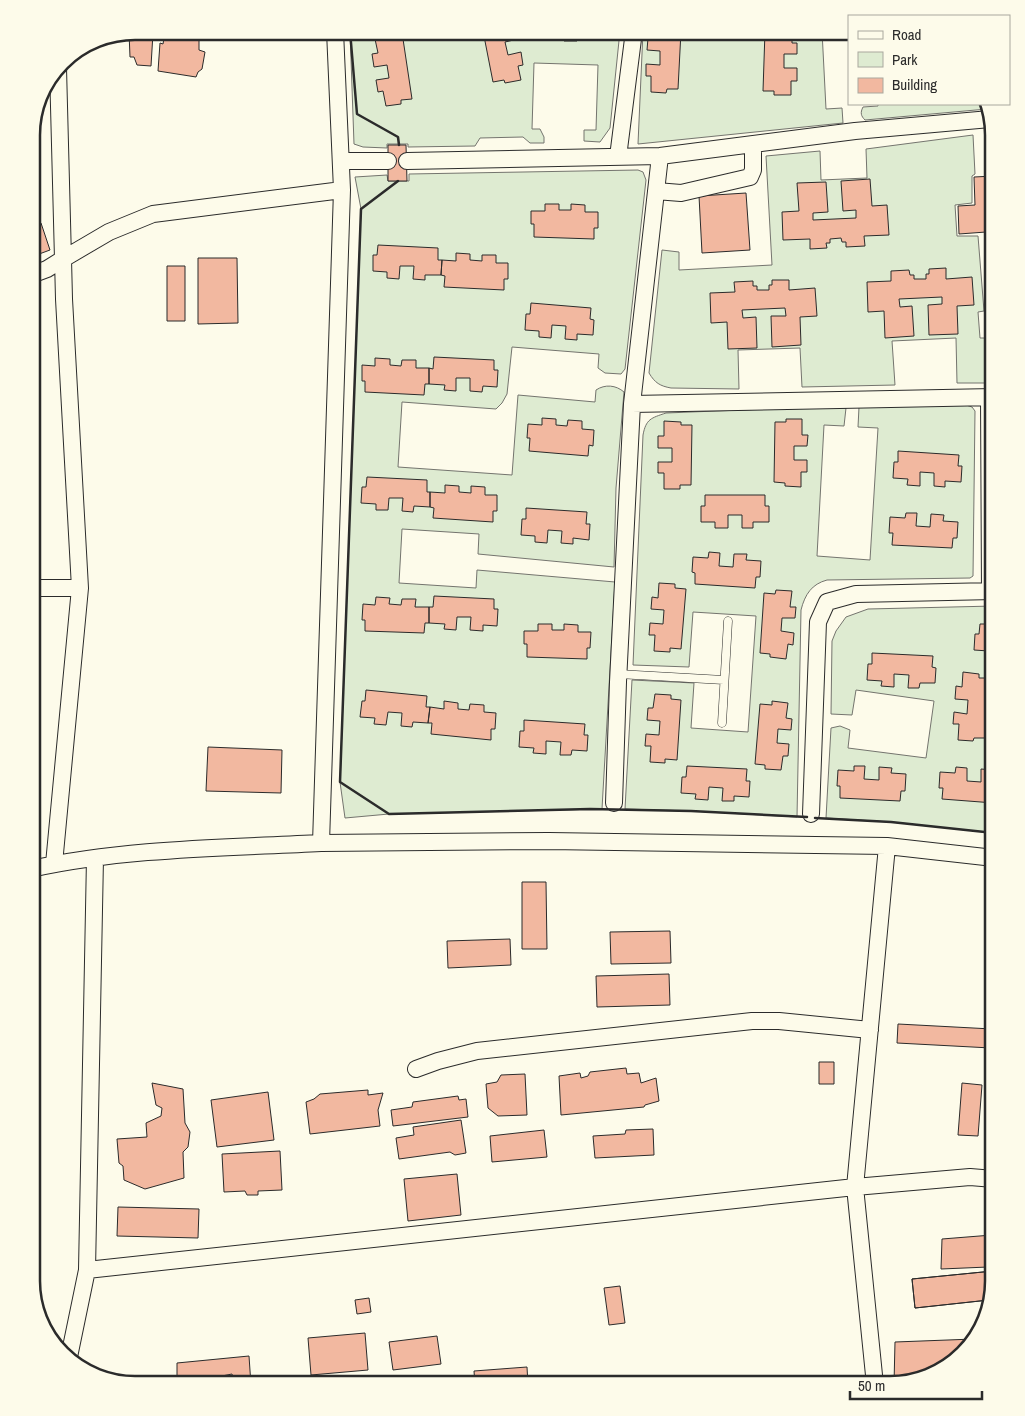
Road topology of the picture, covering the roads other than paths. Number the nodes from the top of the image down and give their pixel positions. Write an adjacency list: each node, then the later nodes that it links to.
1 (335, 40): 8 (street)
2 (633, 40): 7 (street)
3 (58, 79): 13 (street)
4 (984, 120): 5 (street)
5 (753, 144): 6 (street); 12 (street)
6 (660, 156): 7 (street); 12 (street)
7 (618, 157): 10 (street)
8 (341, 161): 9 (street); 11 (street)
9 (388, 161)
10 (406, 161)
11 (342, 190): 13 (street); 26 (street)
12 (656, 191): 16 (street)
13 (63, 259): 14 (street); 18 (street)
14 (40, 272)
15 (985, 397): 16 (street)
16 (632, 404): 21 (street)
17 (40, 588): 18 (street)
18 (80, 588): 30 (street)
19 (985, 591): 25 (street)
20 (728, 621): 22 (lane)
21 (618, 674): 22 (lane); 24 (street)
22 (724, 680): 23 (lane)
23 (722, 723)
24 (614, 803)
25 (811, 814)
26 (321, 843): 27 (street); 29 (street)
27 (887, 846): 28 (street); 32 (street)
28 (985, 857)
29 (95, 858): 30 (street); 36 (street)
30 (54, 864): 31 (street)
31 (40, 867)
32 (870, 1030): 33 (street); 35 (street)
33 (416, 1069)
34 (985, 1178): 35 (street)
35 (855, 1187): 36 (street); 38 (street)
36 (87, 1270): 37 (street)
37 (70, 1349)
38 (874, 1376)

